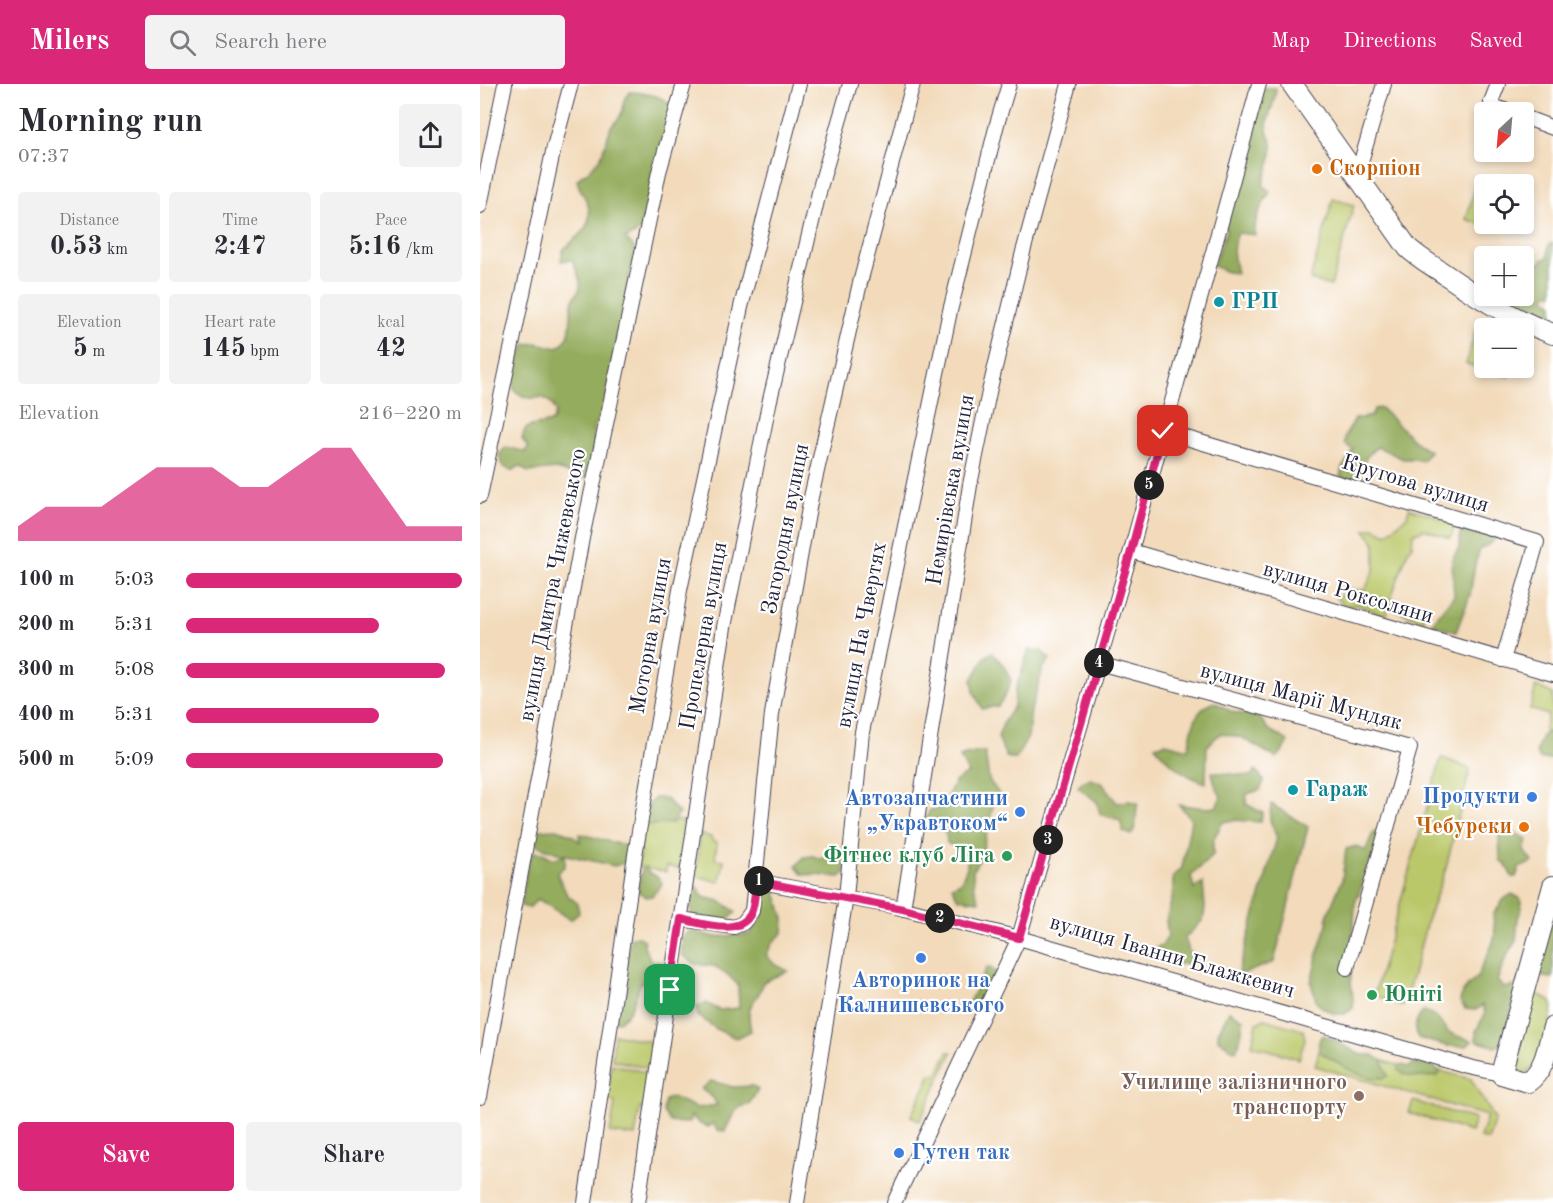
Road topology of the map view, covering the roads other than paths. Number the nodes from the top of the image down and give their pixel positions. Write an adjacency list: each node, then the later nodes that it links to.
1 (505, 84): 17 (street)
2 (572, 84): 20 (street)
3 (684, 84): 34 (street, вулиця Дмитра Чижевського)
4 (799, 84): 35 (street, Моторна вулиця)
5 (850, 84): 29 (street, Пропелерна вулиця)
6 (913, 84): 25 (street, Загородня вулиця)
7 (1009, 84): 27 (street, вулиця На Чвертях)
8 (1069, 84): 28 (street, Немирівська вулиця)
9 (1259, 84): 19 (street)
10 (1292, 84): 16 (street)
11 (1384, 84): 16 (street)
12 (1498, 84): 13 (street)
13 (1491, 102)
14 (1534, 121): 15 (street)
15 (1553, 128)
16 (1357, 174): 18 (street)
17 (480, 206)
18 (1553, 334)
19 (1163, 431): 21 (street); 22 (street, Кругова вулиця)
20 (480, 496)
21 (1131, 551): 22 (street, вулиця Роксоляни); 23 (street)
22 (1503, 660): 24 (street, вулиця Роксоляни)
23 (1099, 663): 30 (street); 31 (street, вулиця Марії Мундяк)
24 (1553, 674)
25 (756, 881): 27 (street, вулиця Іванни Блажкевич); 29 (street, Загородня вулиця)
26 (1553, 886): 33 (street)
27 (846, 897): 28 (street, вулиця Іванни Блажкевич); 37 (street, вулиця На Чвертях)
28 (903, 909): 30 (street, вулиця Іванни Блажкевич)
29 (681, 919): 36 (street, Пропелерна вулиця)
30 (1019, 938): 33 (street, вулиця Іванни Блажкевич); 38 (street)
31 (1347, 968)
32 (1553, 1027): 33 (street, вулиця Іванни Блажкевич)
33 (1501, 1074)
34 (480, 1097)
35 (585, 1203)
36 (638, 1203)
37 (796, 1203)
38 (894, 1203)

